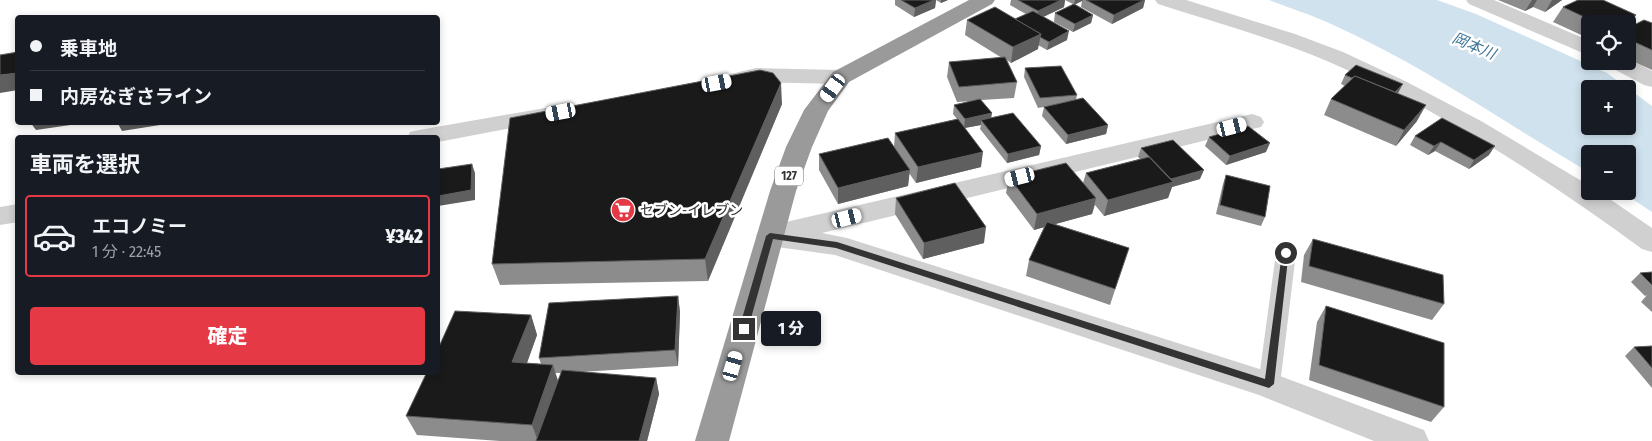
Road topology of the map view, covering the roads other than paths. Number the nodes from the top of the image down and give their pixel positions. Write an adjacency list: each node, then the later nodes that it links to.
1 (985, 0): 6 (highway, 127)
2 (1165, 0): 15 (street)
3 (1476, 0): 4 (street)
4 (1581, 45)
5 (1633, 70): 7 (street)
6 (841, 77): 8 (street); 14 (highway, 127)
7 (1652, 80)
8 (717, 83)
9 (571, 110): 11 (street)
10 (1252, 122): 14 (street)
11 (435, 135)
12 (15, 214): 13 (street)
13 (0, 216)
14 (770, 236): 17 (street); 18 (highway, 127)
15 (1652, 242)
16 (1286, 253): 17 (lane)
17 (1269, 384): 19 (street)
18 (712, 441)
19 (1412, 441)

